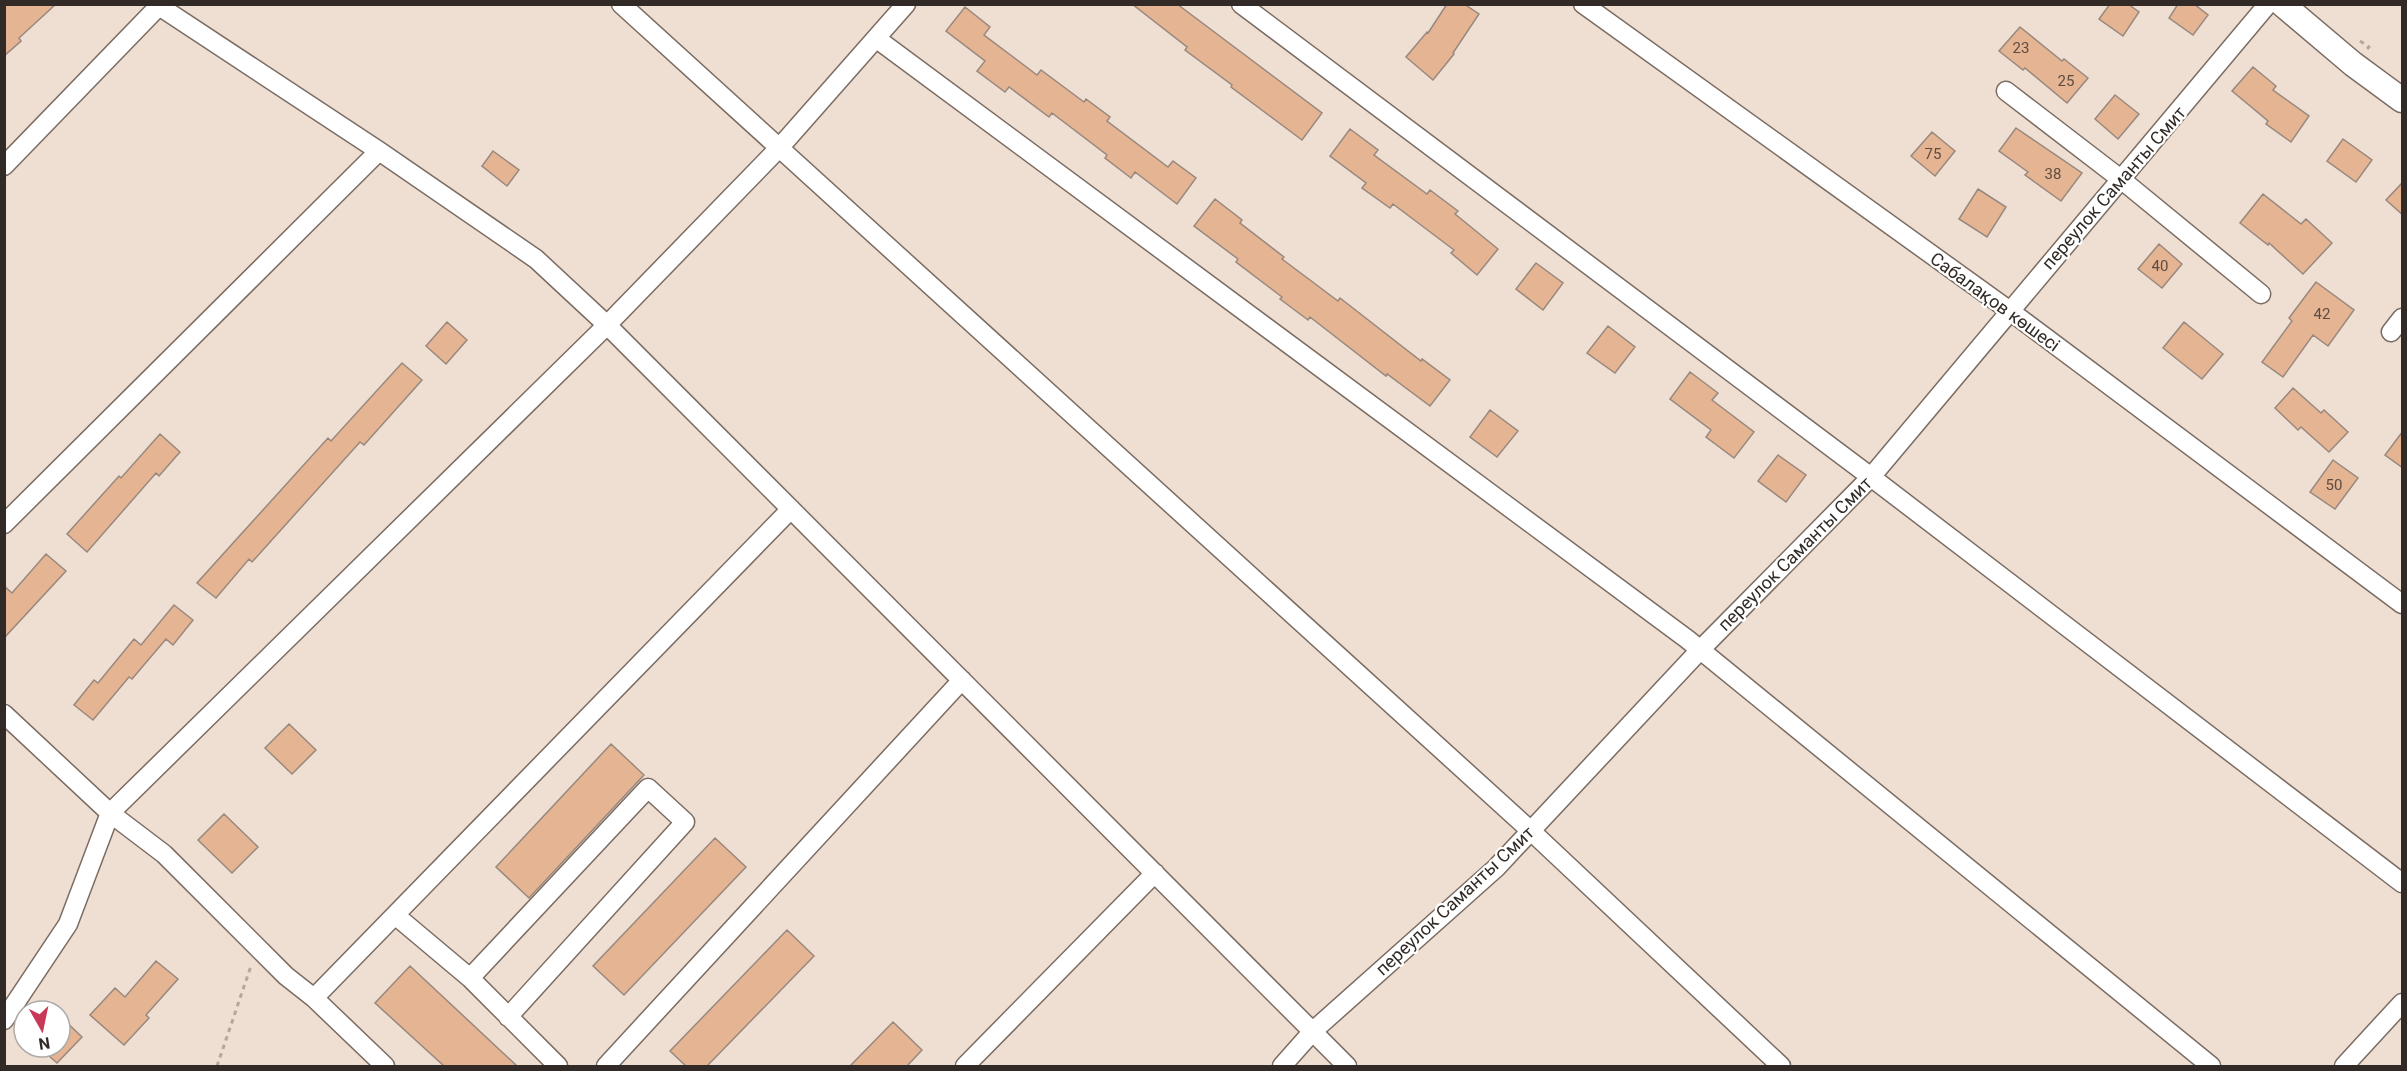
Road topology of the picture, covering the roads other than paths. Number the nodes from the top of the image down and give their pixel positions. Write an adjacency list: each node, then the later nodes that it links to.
1 (621, 4): 11 (street)
2 (906, 4): 8 (street)
3 (1241, 4): 18 (street)
4 (1583, 4): 16 (street, Сабалақов көшесі)
5 (2268, 4): 14 (street, переулок Саманты Смит)
6 (2282, 4): 10 (main road)
7 (157, 5): 12 (street); 13 (street)
8 (877, 39): 11 (street); 22 (street)
9 (2006, 91): 14 (street)
10 (2403, 100)
11 (780, 147): 17 (street); 26 (street)
12 (379, 151): 17 (street); 20 (street)
13 (4, 166)
14 (2122, 180): 15 (street); 16 (street, переулок Саманты Смит)
15 (2261, 294)
16 (2010, 312): 18 (street, переулок Саманты Смит); 21 (street, Сабалақов көшесі)
17 (608, 325): 19 (street); 25 (street)
18 (1870, 477): 22 (street, переулок Саманты Смит); 28 (street)
19 (791, 508): 23 (street); 29 (street)
20 (4, 524)
21 (2403, 604)
22 (1700, 650): 26 (street, переулок Саманты Смит); 43 (street)
23 (962, 680): 27 (street); 38 (street)
24 (4, 714): 25 (street)
25 (110, 813): 31 (street); 34 (street)
26 (1531, 831): 35 (street, переулок Саманты Смит); 42 (street)
27 (1155, 873): 35 (street); 39 (street)
28 (2403, 883)
29 (395, 915): 30 (street); 31 (street)
30 (470, 978): 33 (street); 33 (street)
31 (314, 998): 36 (street)
32 (2403, 1003): 44 (street)
33 (508, 1017): 37 (street)
34 (4, 1020)
35 (1313, 1031): 40 (street, переулок Саманты Смит); 41 (street)
36 (385, 1066)
37 (558, 1066)
38 (606, 1066)
39 (965, 1066)
40 (1282, 1066)
41 (1347, 1066)
42 (1781, 1066)
43 (2211, 1066)
44 (2344, 1066)

